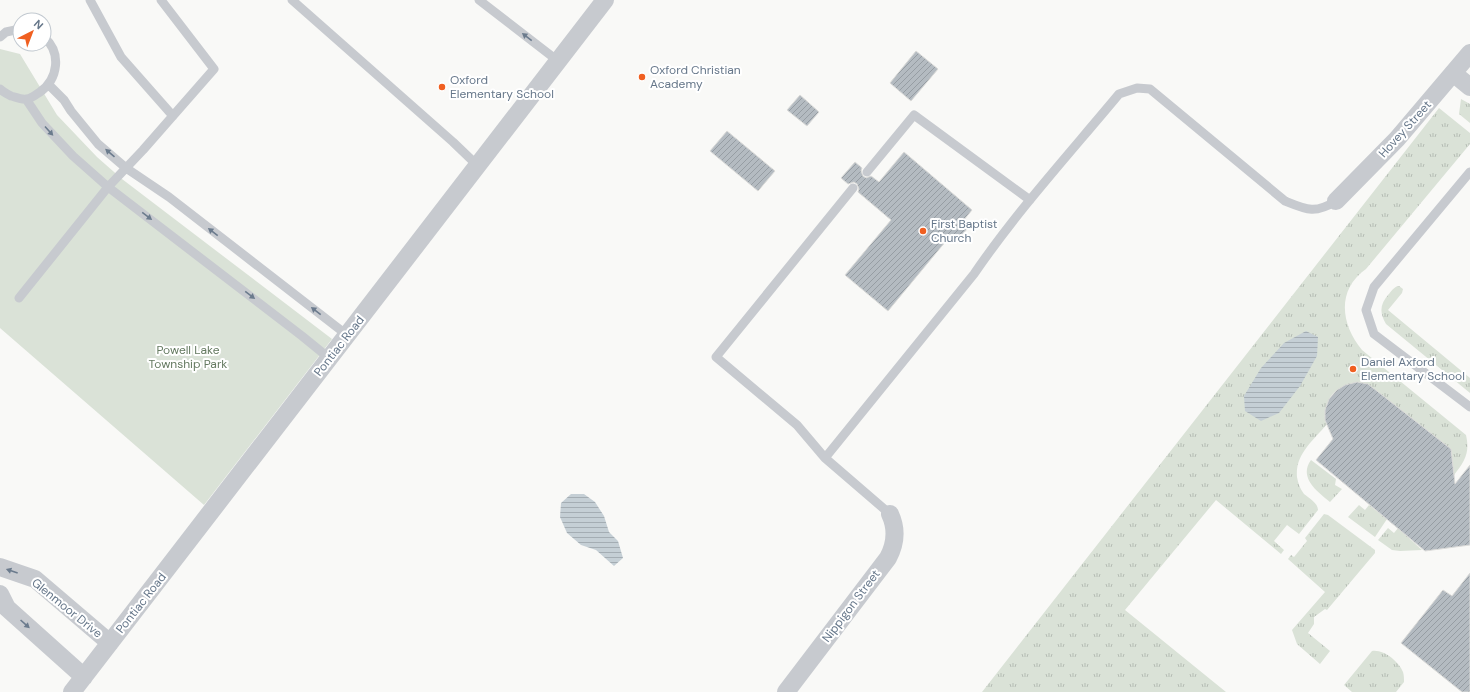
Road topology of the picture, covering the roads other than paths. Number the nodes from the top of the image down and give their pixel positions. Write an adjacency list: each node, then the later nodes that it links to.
1 (90, 0): 16 (lane)
2 (161, 0): 16 (lane)
3 (292, 0): 17 (lane)
4 (479, 0): 10 (lane, one-way to 4)
5 (605, 0): 10 (street, Pontiac Road)
6 (12, 31): 7 (lane)
7 (0, 37)
8 (52, 47): 12 (lane)
9 (1470, 53): 11 (street, Hovey Street)
10 (558, 61): 17 (street, Pontiac Road)
11 (1453, 73): 13 (street); 24 (street, Hovey Street)
12 (49, 85): 15 (lane); 18 (lane, one-way to 12)
13 (1470, 87)
14 (0, 89): 15 (lane)
15 (26, 99): 21 (lane, one-way to 21)
16 (173, 116): 18 (lane)
17 (478, 166): 26 (street, Pontiac Road)
18 (126, 168): 21 (lane); 26 (lane, one-way to 18)
19 (867, 172): 23 (lane)
20 (1470, 172): 28 (lane)
21 (108, 187): 25 (lane); 27 (lane, one-way to 27)
22 (853, 188): 29 (lane)
23 (1030, 200): 24 (lane); 29 (lane)
24 (1336, 201)
25 (19, 298)
26 (347, 335): 27 (street, Pontiac Road)
27 (329, 358): 33 (street, Pontiac Road)
28 (1470, 407)
29 (825, 458): 30 (lane)
30 (890, 514): 36 (street, Nippigon Street)
31 (0, 567): 33 (street, Glenmoor Drive, one-way to 31)
32 (0, 594): 34 (street, one-way to 34)
33 (110, 643): 34 (street, Pontiac Road)
34 (84, 677): 35 (street, Pontiac Road)
35 (72, 692)
36 (786, 692)

